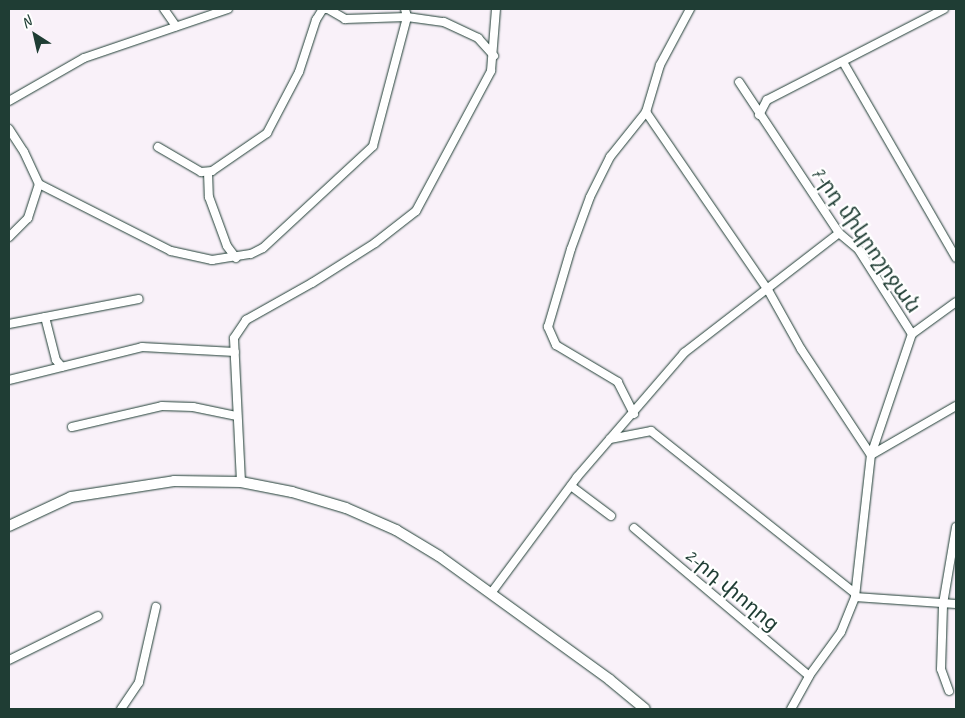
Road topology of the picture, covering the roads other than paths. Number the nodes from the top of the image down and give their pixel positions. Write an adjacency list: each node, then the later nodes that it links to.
1 (164, 9): 9 (street)
2 (228, 9): 9 (street)
3 (322, 9): 4 (street); 18 (street)
4 (328, 9): 8 (street)
5 (496, 9): 10 (street)
6 (690, 9): 14 (street)
7 (944, 9): 11 (street)
8 (406, 13): 10 (street); 22 (street)
9 (176, 26): 13 (street)
10 (494, 56): 30 (street)
11 (842, 62): 15 (street); 23 (street)
12 (739, 82): 15 (street, 7-րդ միկրոշրջան)
13 (9, 101)
14 (646, 112): 24 (street); 34 (street)
15 (759, 116): 20 (street, 7-րդ միկրոշրջան)
16 (9, 129): 19 (street)
17 (158, 147): 18 (street)
18 (208, 172): 22 (street)
19 (38, 184): 21 (street); 22 (street)
20 (838, 233): 24 (street); 29 (street, 7-րդ միկրոշրջան)
21 (9, 237)
22 (236, 258)
23 (956, 258)
24 (768, 290): 34 (street); 38 (street)
25 (139, 299): 27 (street)
26 (956, 302): 29 (street)
27 (45, 317): 28 (street); 31 (street)
28 (9, 324)
29 (912, 334): 38 (street, 7-րդ միկրոշրջան)
30 (235, 352): 31 (street); 35 (street)
31 (62, 367): 32 (street)
32 (9, 380)
33 (956, 406): 38 (street)
34 (634, 414): 37 (street)
35 (237, 416): 36 (street); 39 (street)
36 (72, 427)
37 (610, 439): 40 (street); 46 (street)
38 (871, 455): 46 (street, 7-րդ միկրոշրջան)
39 (241, 482): 42 (main road); 45 (main road)
40 (571, 486): 41 (street); 45 (street)
41 (611, 516)
42 (9, 526)
43 (956, 527): 47 (street)
44 (634, 528): 52 (street, 2-րդ փողոց)
45 (492, 592): 55 (main road)
46 (855, 595): 47 (street); 52 (street, 7-րդ միկրոշրջան)
47 (942, 604): 48 (street); 53 (street)
48 (956, 604)
49 (156, 607): 54 (street)
50 (98, 616): 51 (street)
51 (9, 660)
52 (809, 676): 56 (street, 7-րդ միկրոշրջան)
53 (949, 691)
54 (120, 709)
55 (645, 709)
56 (791, 709)

